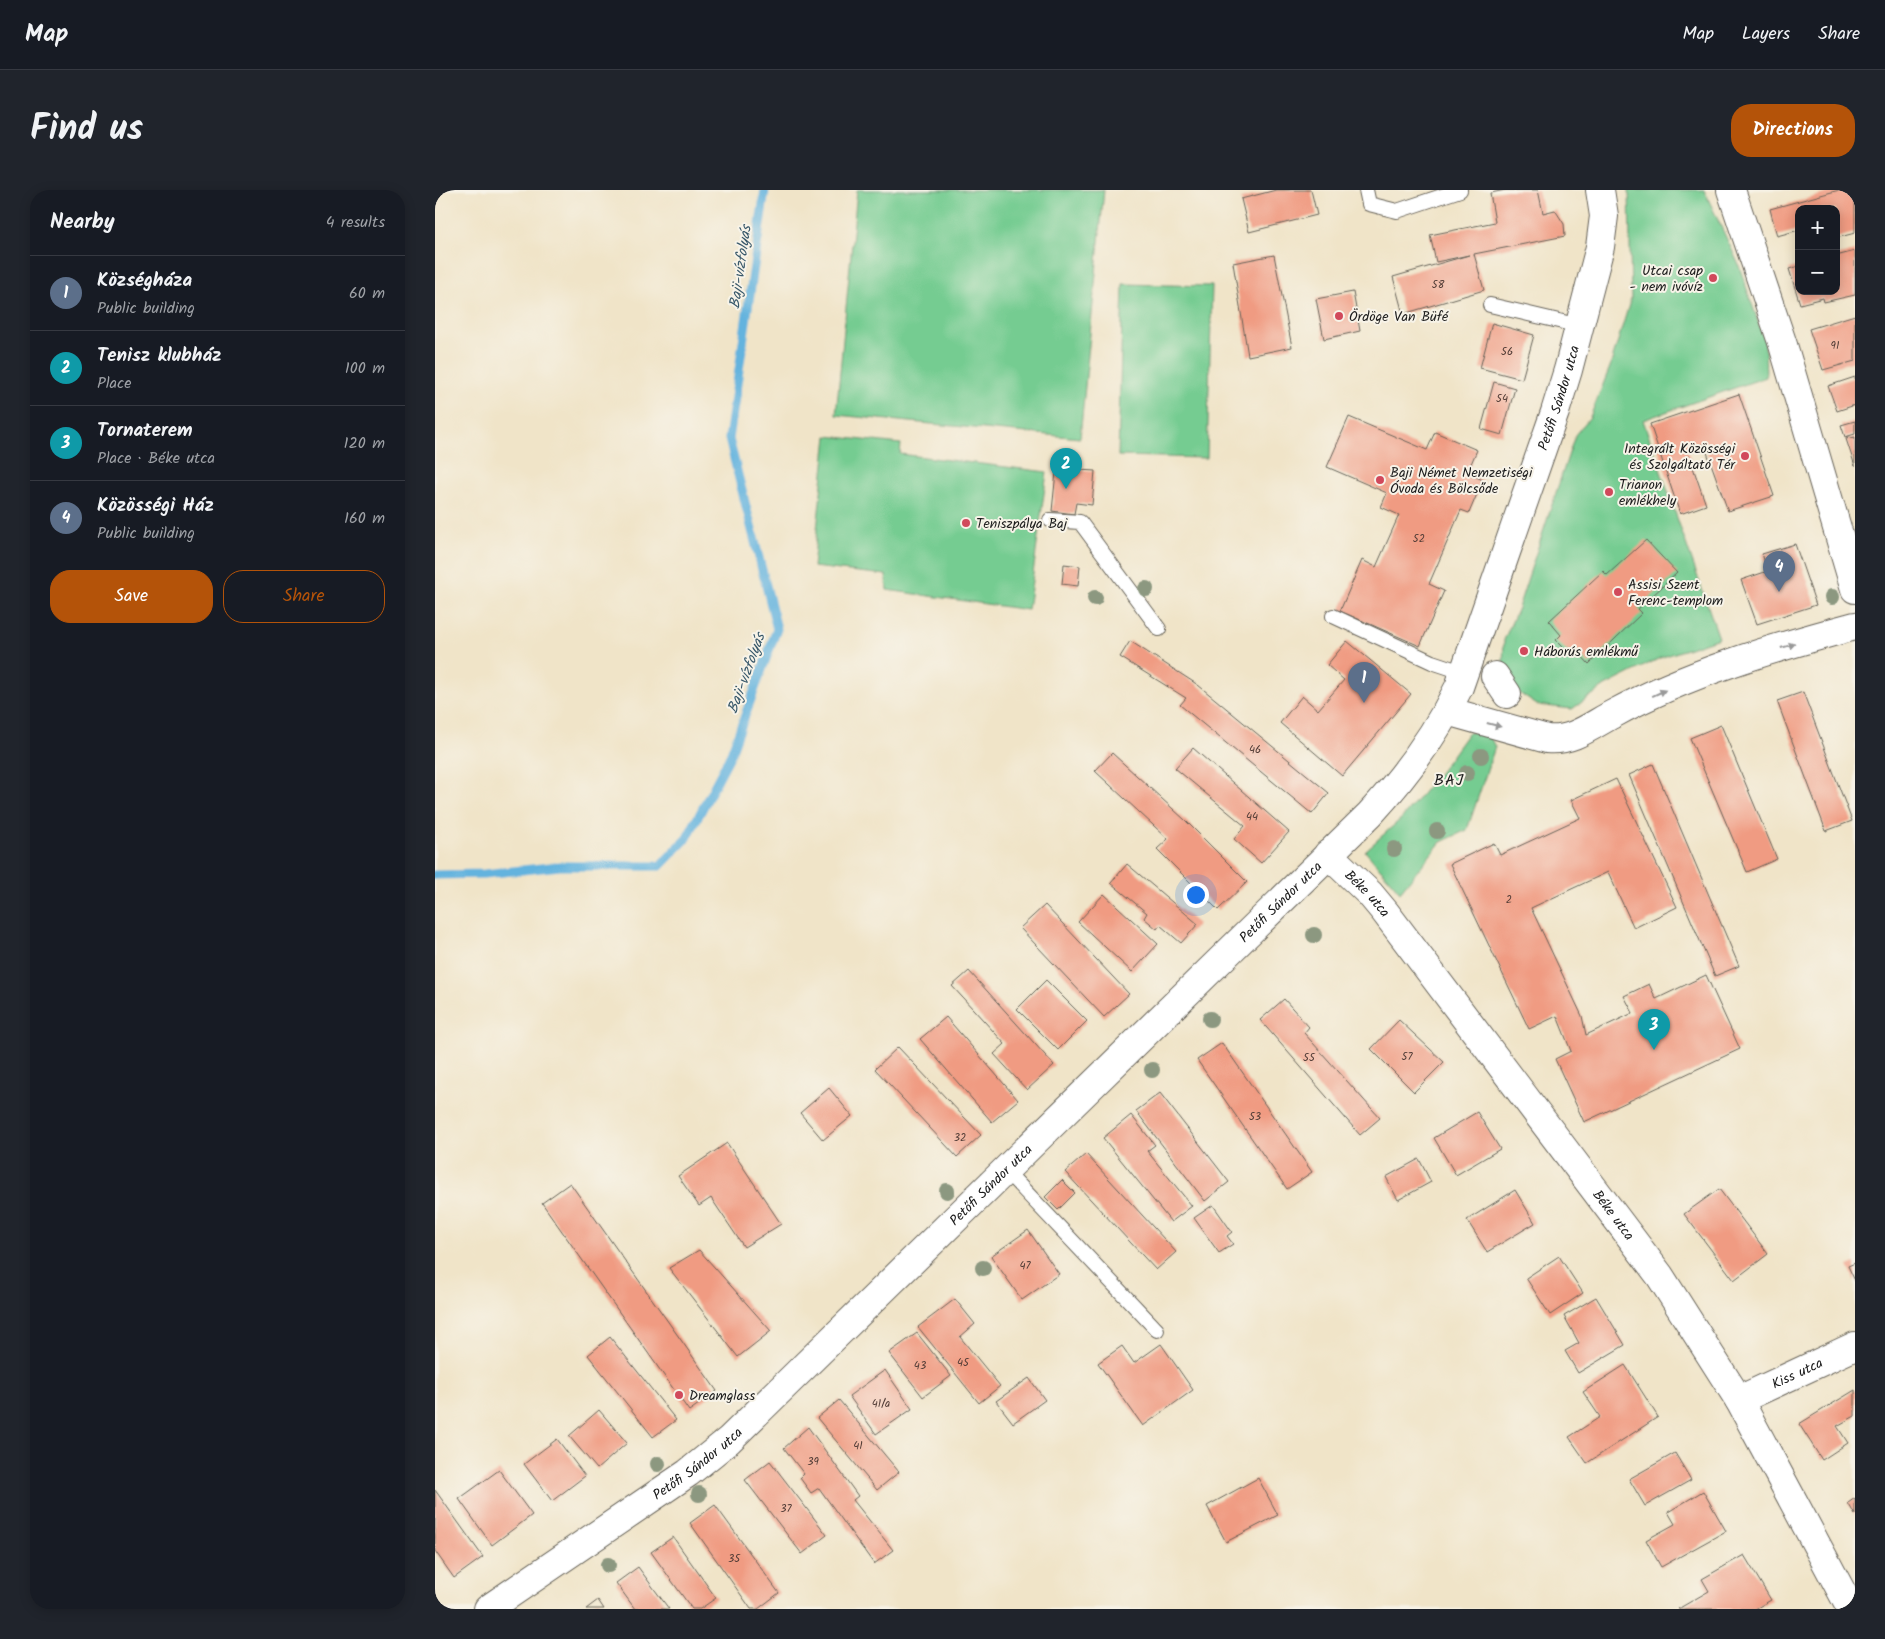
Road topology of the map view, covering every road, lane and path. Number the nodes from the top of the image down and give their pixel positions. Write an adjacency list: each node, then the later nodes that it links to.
1 (1366, 190): 2 (lane)
2 (1459, 190)
3 (1600, 190): 6 (street, Petőfi Sándor utca)
4 (1731, 190): 8 (street)
5 (1491, 305): 6 (lane)
6 (1580, 326): 12 (street, Petőfi Sándor utca)
7 (1051, 520): 11 (lane)
8 (1855, 589)
9 (1333, 616): 12 (lane)
10 (1855, 626): 13 (street, one-way to 10)
11 (1159, 628)
12 (1465, 673): 13 (street, Petőfi Sándor utca)
13 (1447, 711): 14 (street, Petőfi Sándor utca)
14 (1328, 854): 15 (street, Petőfi Sándor utca); 18 (street, Béke utca)
15 (1006, 1171): 16 (lane); 19 (street, Petőfi Sándor utca)
16 (1157, 1330)
17 (1855, 1346): 18 (street, Kiss utca)
18 (1739, 1400): 20 (street, Béke utca)
19 (488, 1609)
20 (1851, 1609)

